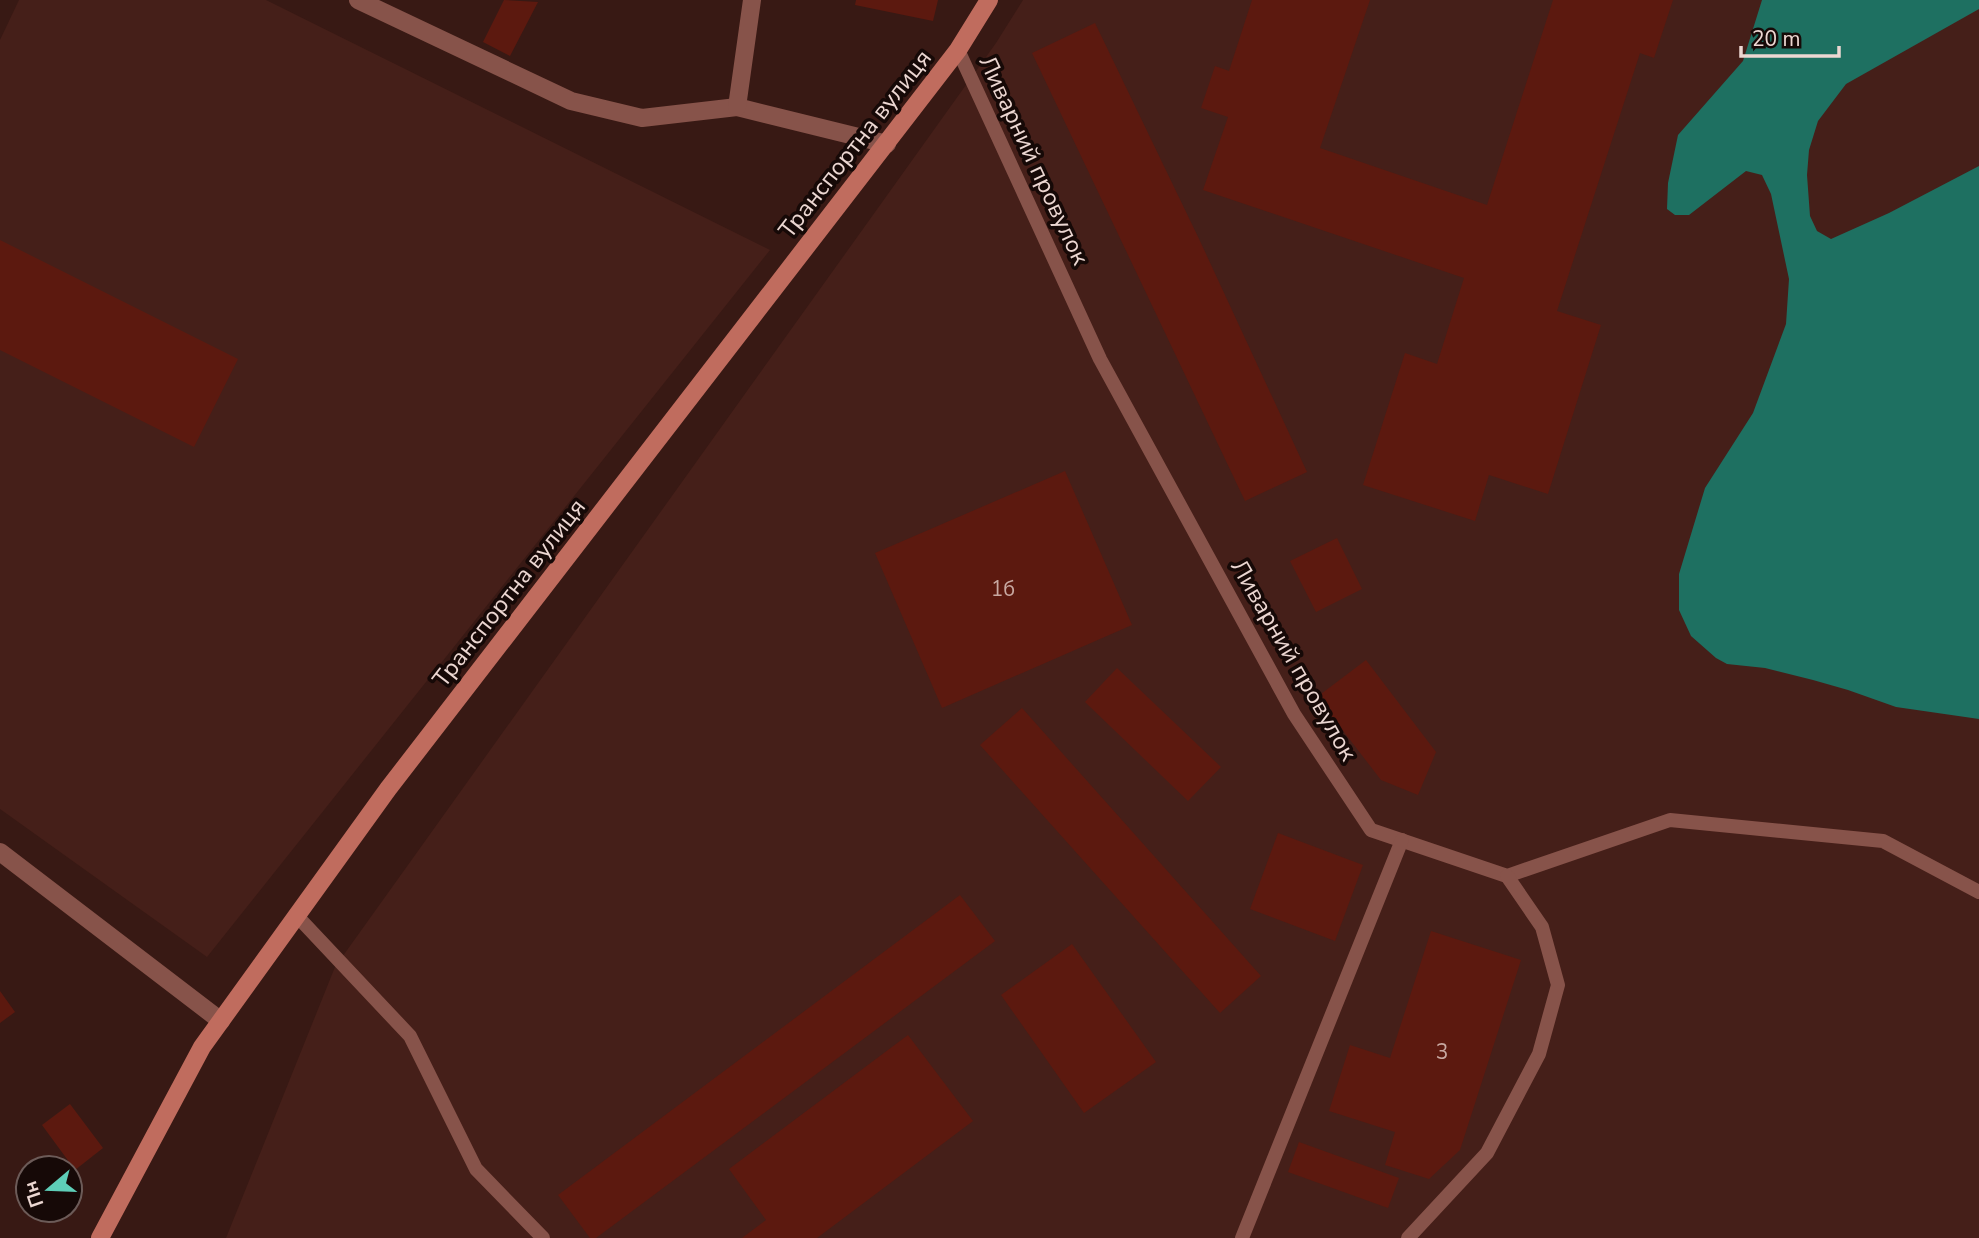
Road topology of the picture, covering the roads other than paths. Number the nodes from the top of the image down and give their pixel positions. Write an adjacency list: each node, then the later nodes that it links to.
1 (358, 0): 5 (street)
2 (752, 0): 5 (street)
3 (989, 0): 4 (street, Транспортна вулиця)
4 (958, 50): 6 (street, Транспортна вулиця); 7 (lane, Ливарний провулок)
5 (737, 107): 6 (street)
6 (887, 144): 11 (street, Транспортна вулиця)
7 (1402, 840): 9 (lane, Ливарний провулок); 15 (lane)
8 (0, 852): 12 (street)
9 (1507, 876): 10 (lane); 16 (lane)
10 (1979, 892)
11 (297, 916): 12 (street, Транспортна вулиця); 14 (lane)
12 (221, 1021): 13 (street, Транспортна вулиця)
13 (100, 1238)
14 (543, 1238)
15 (1242, 1238)
16 (1408, 1238)

